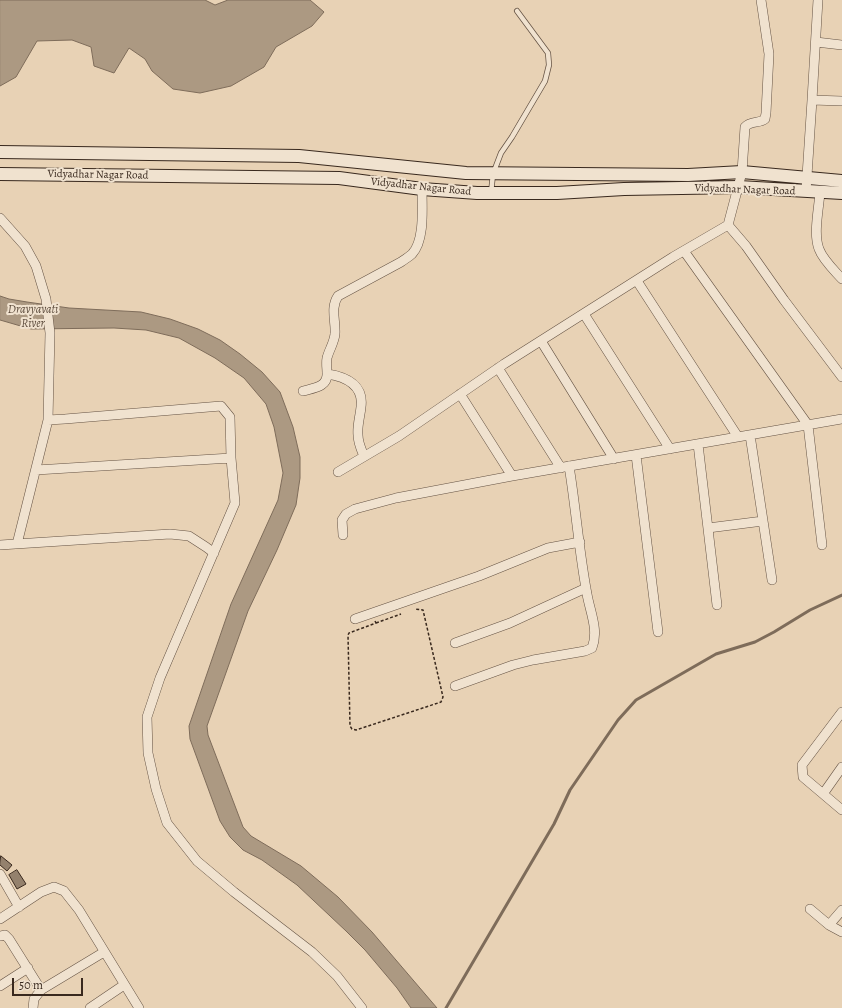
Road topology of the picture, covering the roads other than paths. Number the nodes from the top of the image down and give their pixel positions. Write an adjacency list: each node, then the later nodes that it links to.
1 (761, 0): 9 (street)
2 (818, 0): 4 (street)
3 (517, 11): 11 (lane)
4 (816, 42): 5 (street); 6 (street)
5 (842, 45)
6 (812, 100): 7 (street); 12 (street)
7 (842, 101)
8 (0, 152): 11 (main road, Vidyadhar Nagar Road)
9 (742, 172): 11 (main road, Vidyadhar Nagar Road); 12 (main road, Vidyadhar Nagar Road); 14 (street)
10 (0, 174): 15 (main road, Vidyadhar Nagar Road)
11 (493, 174): 18 (lane)
12 (807, 178): 13 (main road, Vidyadhar Nagar Road); 16 (street)
13 (842, 180)
14 (739, 187): 16 (main road, Vidyadhar Nagar Road); 18 (main road, Vidyadhar Nagar Road); 21 (street)
15 (422, 189): 18 (main road, Vidyadhar Nagar Road); 28 (street)
16 (806, 191): 17 (main road, Vidyadhar Nagar Road)
17 (820, 192): 19 (main road, Vidyadhar Nagar Road); 23 (street)
18 (491, 193)
19 (842, 193)
20 (0, 218): 33 (street)
21 (728, 225): 22 (street); 29 (street)
22 (684, 251): 24 (street); 34 (street)
23 (842, 279)
24 (637, 280): 25 (street); 36 (street)
25 (584, 314): 26 (street); 38 (street)
26 (541, 341): 27 (street); 42 (street)
27 (498, 368): 31 (street); 43 (street)
28 (328, 374): 30 (street); 40 (street)
29 (842, 377)
30 (303, 391)
31 (460, 394): 40 (street); 46 (street)
32 (842, 419): 34 (street)
33 (48, 420): 41 (street); 44 (street)
34 (808, 425): 35 (street); 53 (street)
35 (750, 435): 36 (street); 47 (street)
36 (738, 437): 37 (street)
37 (698, 444): 38 (street); 48 (street)
38 (670, 449): 39 (street)
39 (636, 455): 42 (street); 59 (street)
40 (364, 456): 45 (street)
41 (231, 458): 44 (street); 54 (street)
42 (614, 459): 43 (street)
43 (565, 467): 46 (street); 50 (street)
44 (36, 470): 51 (street)
45 (338, 472)
46 (512, 476): 49 (street)
47 (763, 521): 48 (street); 55 (street)
48 (708, 528): 57 (street)
49 (343, 535)
50 (580, 542): 56 (street); 58 (street)
51 (17, 544): 52 (street); 54 (street)
52 (0, 545)
53 (822, 545)
54 (214, 553): 82 (street)
55 (772, 580)
56 (586, 588): 60 (street); 61 (street)
57 (718, 606)
58 (355, 619)
59 (658, 632)
60 (454, 643)
61 (455, 686)
62 (842, 712): 64 (street)
63 (842, 767): 64 (street)
64 (823, 794): 65 (street)
65 (842, 810)
66 (0, 874): 67 (street)
67 (19, 907): 70 (street); 74 (street)
68 (810, 909): 71 (street)
69 (842, 910): 71 (street)
70 (0, 919)
71 (829, 925): 72 (street)
72 (842, 932)
73 (0, 936): 75 (street)
74 (104, 952): 76 (street); 78 (street)
75 (28, 968): 77 (street); 78 (street)
76 (124, 985): 80 (street); 81 (street)
77 (0, 986)
78 (41, 990): 79 (street)
79 (33, 1008)
80 (90, 1008)
81 (139, 1008)
82 (362, 1008)

